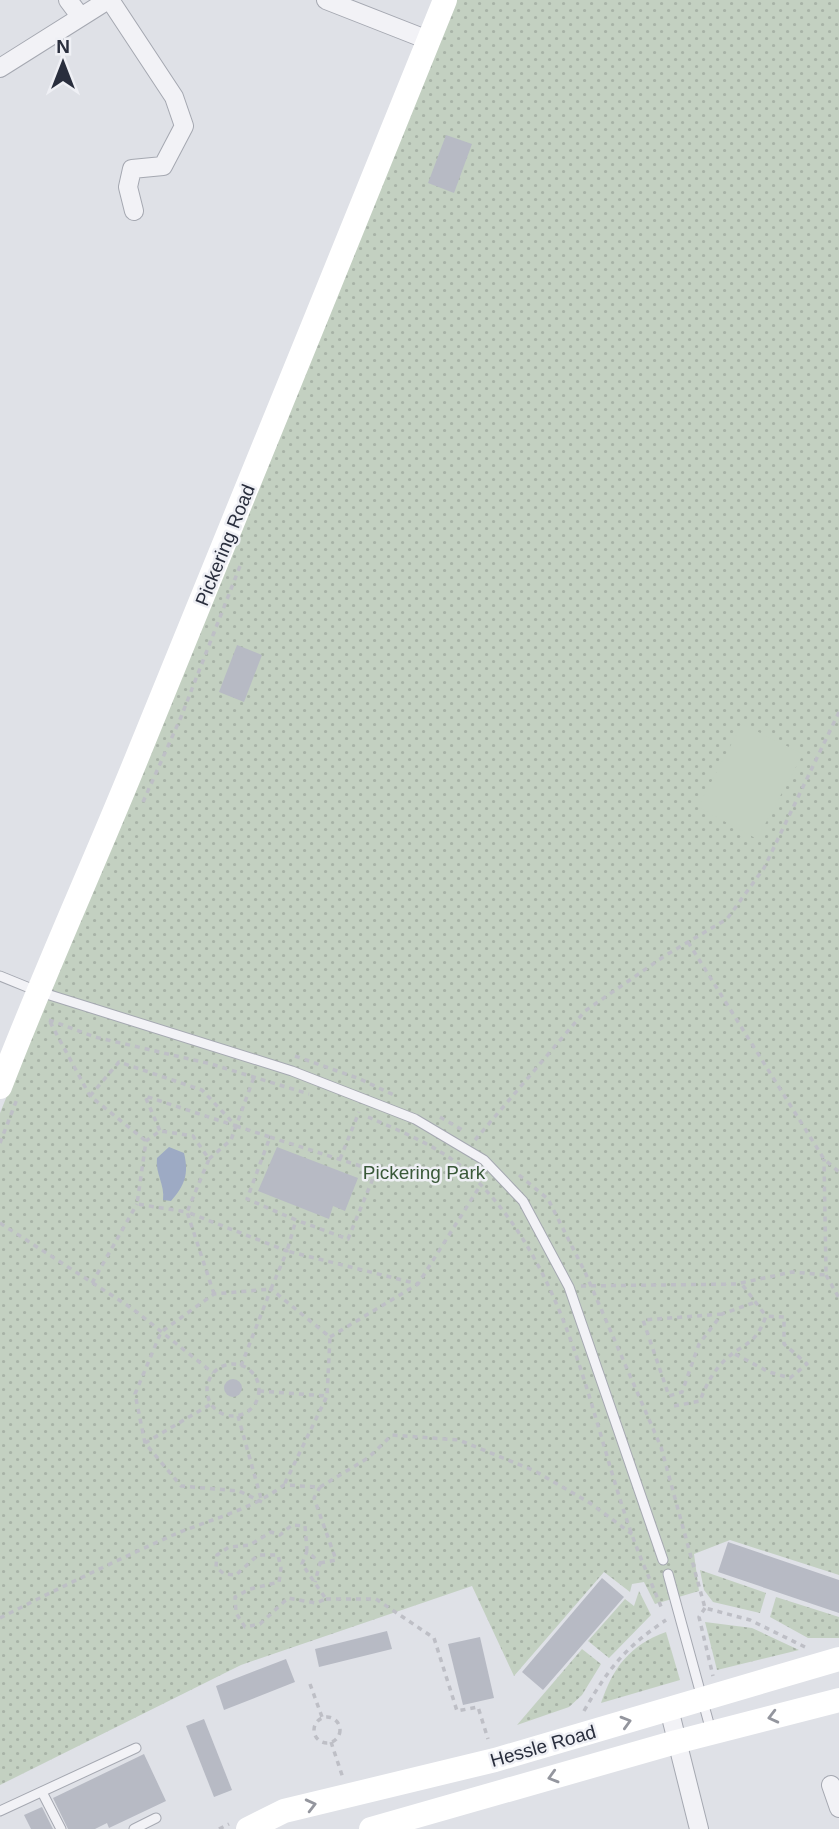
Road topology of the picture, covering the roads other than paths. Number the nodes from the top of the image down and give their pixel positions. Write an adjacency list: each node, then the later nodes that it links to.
1 (68, 0): 5 (street)
2 (109, 0): 5 (street); 8 (street)
3 (326, 0): 6 (street)
4 (445, 0): 6 (street, Pickering Road)
5 (80, 16): 7 (street)
6 (428, 40): 10 (street, Pickering Road)
7 (0, 68)
8 (134, 211)
9 (0, 976): 10 (lane)
10 (37, 992): 11 (street, Pickering Road); 12 (lane)
11 (0, 1087)
12 (663, 1560)
13 (668, 1574): 15 (lane)
14 (839, 1659): 15 (street, Hessle Road)
15 (703, 1699): 17 (street, Hessle Road); 18 (lane)
16 (839, 1700): 18 (street, Hessle Road, one-way to 18)
17 (669, 1709): 19 (street); 21 (street, Hessle Road, one-way to 17)
18 (712, 1732): 19 (street, Hessle Road)
19 (676, 1742): 23 (street, Hessle Road, one-way to 23); 32 (street)
20 (136, 1748): 24 (lane)
21 (492, 1749): 23 (street); 30 (street, Hessle Road, one-way to 21)
22 (831, 1785): 25 (street)
23 (503, 1791): 31 (street, Hessle Road)
24 (42, 1792): 26 (lane); 28 (lane)
25 (839, 1808)
26 (0, 1811)
27 (156, 1818): 29 (lane)
28 (61, 1829)
29 (134, 1829)
30 (248, 1829)
31 (371, 1829)
32 (699, 1829)

